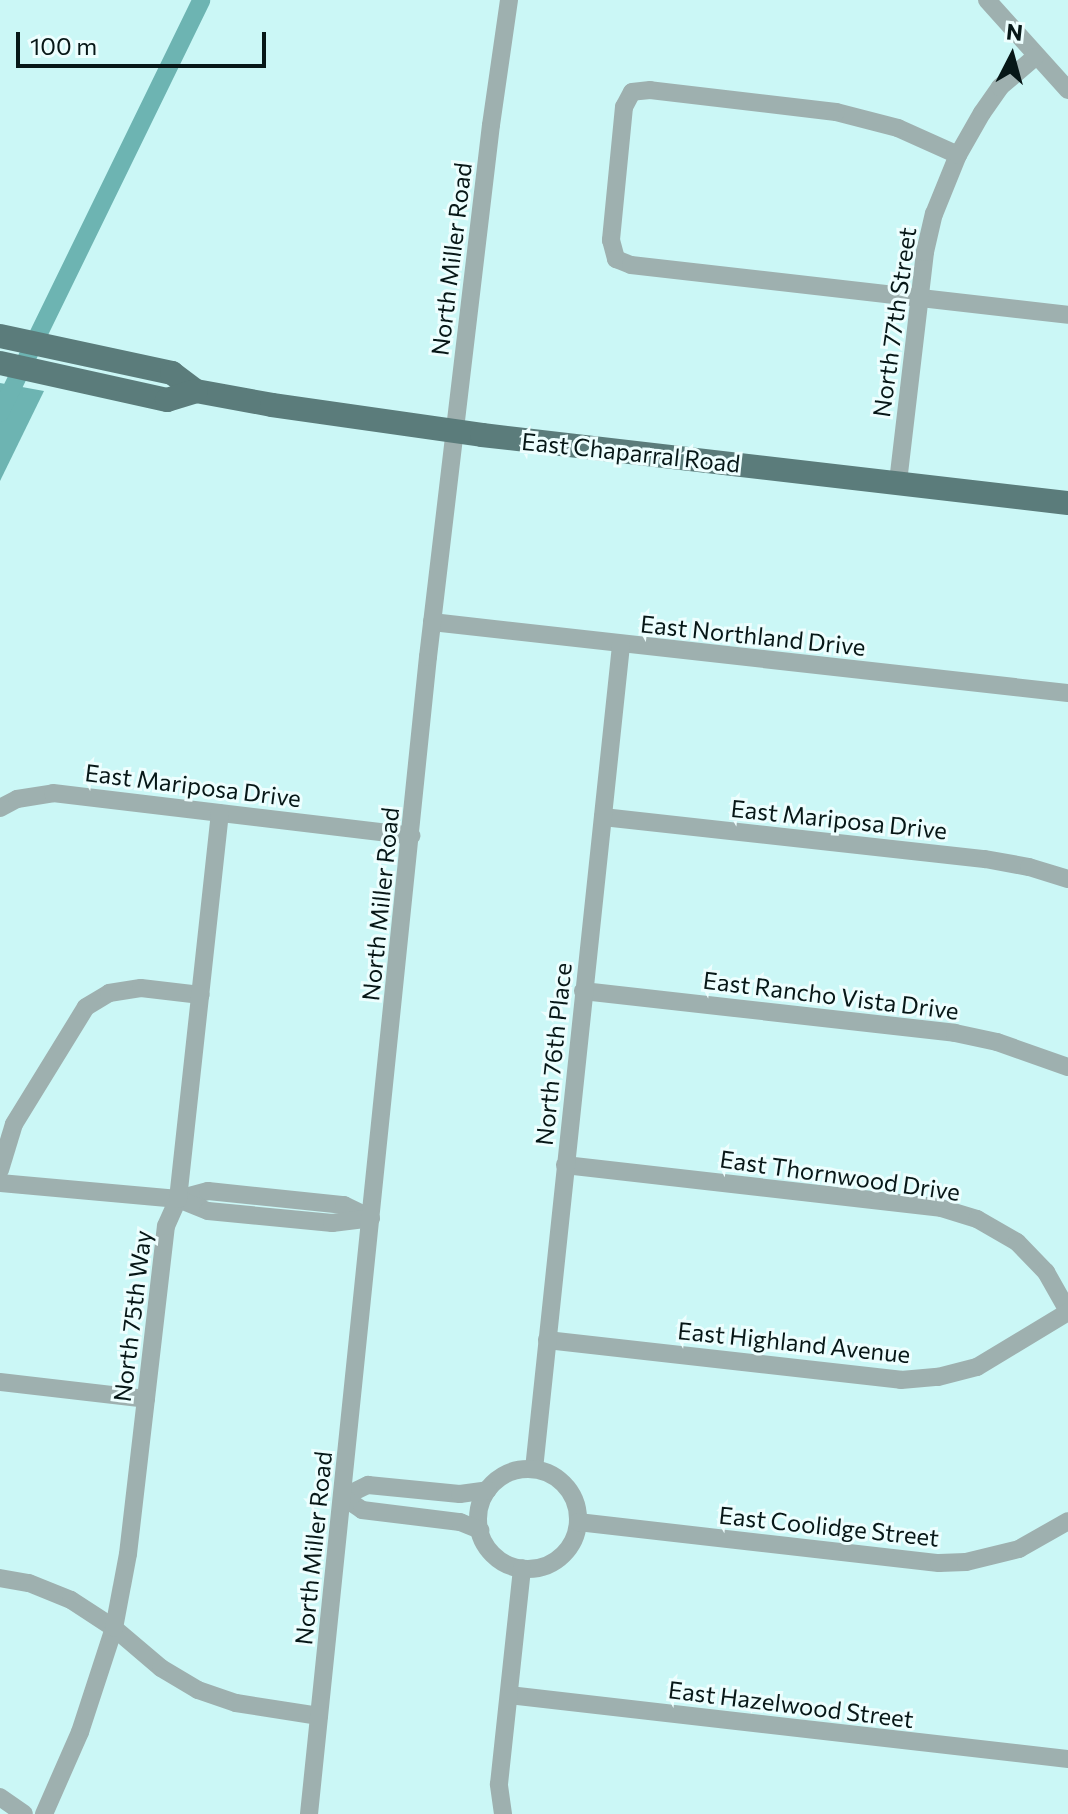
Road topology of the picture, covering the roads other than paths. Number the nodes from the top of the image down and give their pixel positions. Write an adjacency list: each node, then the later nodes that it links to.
1 (509, 0): 11 (street, North Miller Road)
2 (987, 0): 3 (street)
3 (1035, 57): 4 (street); 5 (street, North 77th Street)
4 (1068, 90)
5 (958, 155): 6 (street, North 77th Street); 6 (street)
6 (919, 297): 7 (street); 12 (street, North 77th Street)
7 (1068, 315)
8 (0, 336): 10 (main road, East Chaparral Road)
9 (0, 363): 10 (main road, East Chaparral Road)
10 (196, 391): 11 (main road, East Chaparral Road)
11 (456, 431): 12 (main road, East Chaparral Road); 14 (street, North Miller Road)
12 (898, 482): 13 (main road, East Chaparral Road)
13 (1068, 503)
14 (432, 622): 15 (street, East Northland Drive); 20 (street, North Miller Road)
15 (621, 645): 16 (street, East Northland Drive); 19 (street, North 76th Place)
16 (1068, 693)
17 (0, 808): 18 (street, East Mariposa Drive)
18 (220, 813): 20 (street, East Mariposa Drive); 23 (street, North 75th Way)
19 (603, 817): 21 (street, East Mariposa Drive); 22 (street, North 76th Place)
20 (411, 836): 29 (street, North Miller Road)
21 (1068, 879)
22 (583, 991): 24 (street, East Rancho Vista Drive); 25 (street, North 76th Place)
23 (201, 995): 26 (street); 28 (street, North 75th Way)
24 (1068, 1067)
25 (565, 1165): 30 (street, East Thornwood Drive); 31 (street, North 76th Place)
26 (0, 1170)
27 (0, 1183): 28 (street)
28 (178, 1199): 29 (street); 33 (street, North 75th Way)
29 (371, 1218): 36 (street, North Miller Road)
30 (1068, 1312): 31 (street, East Highland Avenue)
31 (547, 1340): 34 (street, North 76th Place)
32 (0, 1382): 33 (street)
33 (146, 1399): 42 (street, North 75th Way)
34 (534, 1469): 35 (street); 38 (street)
35 (488, 1490): 36 (street); 39 (street)
36 (343, 1497): 39 (street); 44 (street, North Miller Road)
37 (1068, 1521): 38 (street, East Coolidge Street)
38 (578, 1522): 40 (street)
39 (480, 1530): 40 (street)
40 (522, 1568): 43 (street)
41 (0, 1578): 42 (street)
42 (114, 1628): 44 (street); 48 (street, North 75th Way)
43 (509, 1695): 45 (street, East Hazelwood Street); 50 (street)
44 (319, 1716): 49 (street, North Miller Road)
45 (1068, 1759)
46 (0, 1797): 47 (street)
47 (24, 1814)
48 (44, 1814)
49 (309, 1814)
50 (503, 1814)

